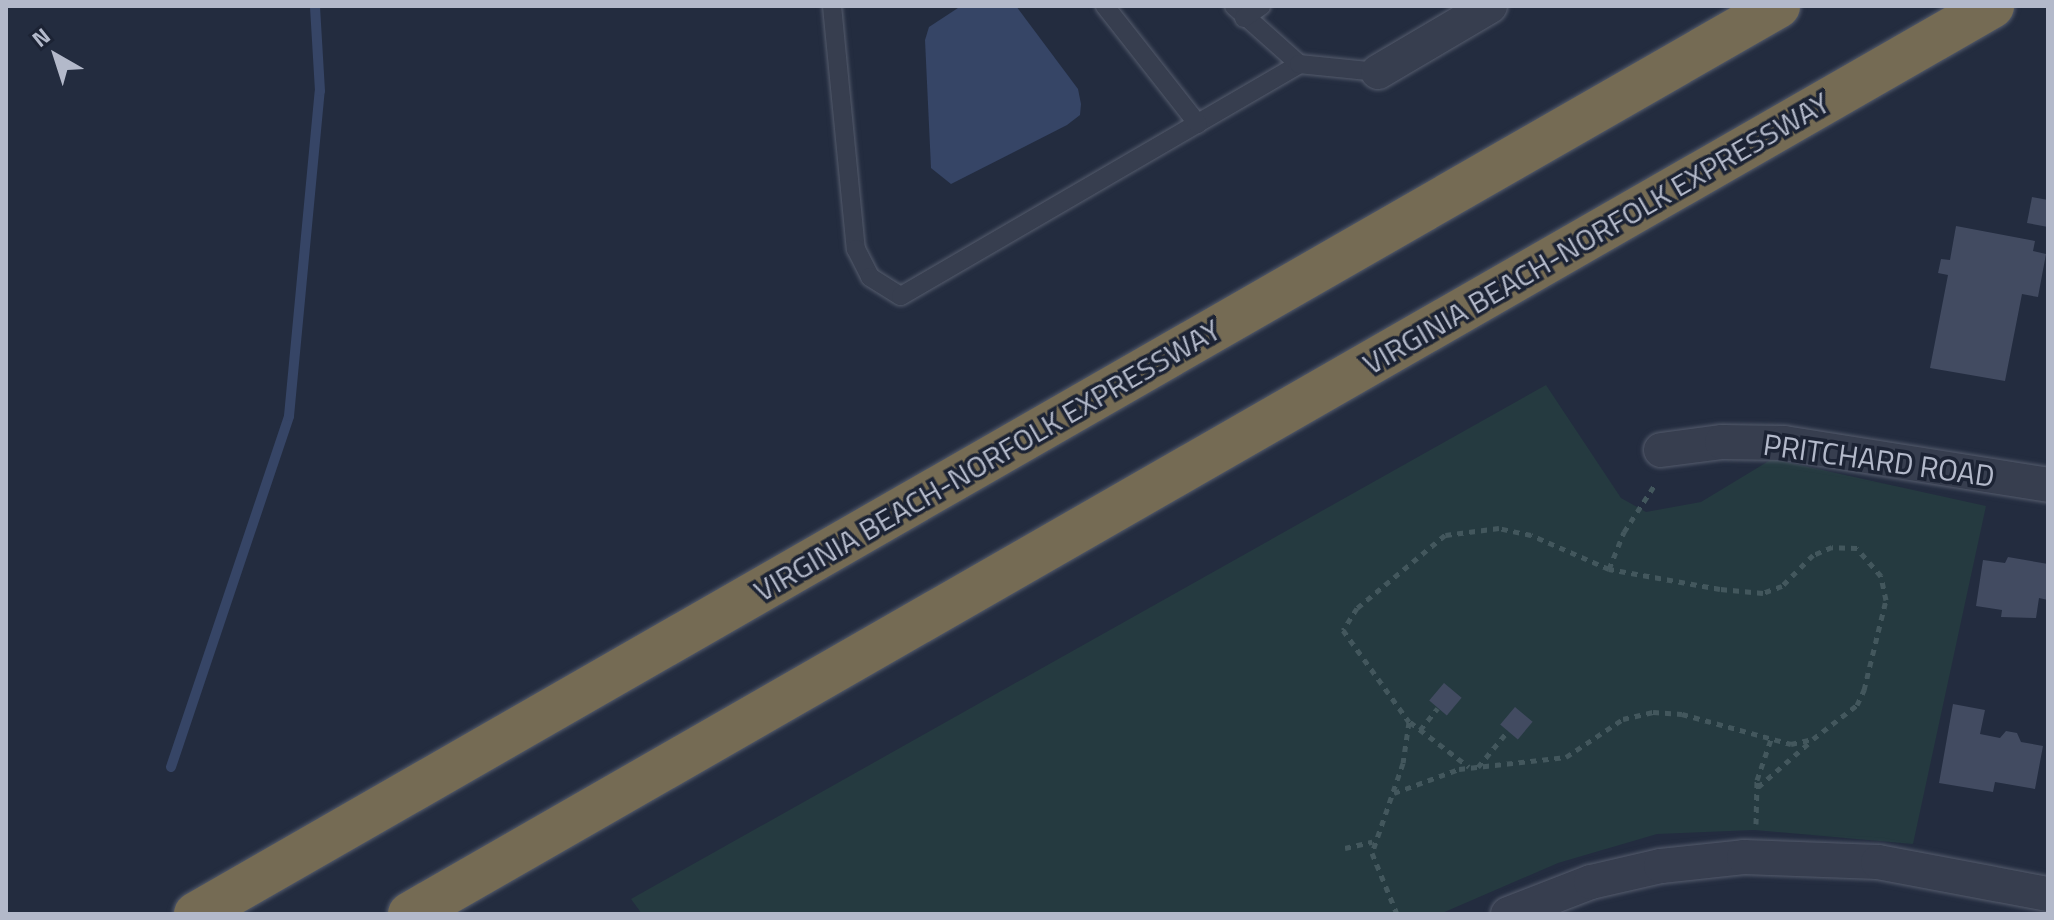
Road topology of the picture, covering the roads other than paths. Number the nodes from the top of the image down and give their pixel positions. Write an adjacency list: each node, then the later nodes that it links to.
1 (832, 6): 10 (lane)
2 (1105, 6): 10 (lane)
3 (1261, 6): 7 (lane)
4 (1490, 6): 9 (street)
5 (1778, 6): 14 (highway, VIRGINIA BEACH-NORFOLK EXPRESSWAY)
6 (1992, 6): 15 (highway, VIRGINIA BEACH-NORFOLK EXPRESSWAY)
7 (1239, 12): 8 (lane)
8 (1299, 64): 9 (lane); 10 (lane)
9 (1378, 72)
10 (1198, 124)
11 (1661, 450): 12 (street, PRITCHARD ROAD)
12 (2048, 485)
13 (2048, 894): 16 (street)
14 (196, 914)
15 (410, 914)
16 (1508, 914)

